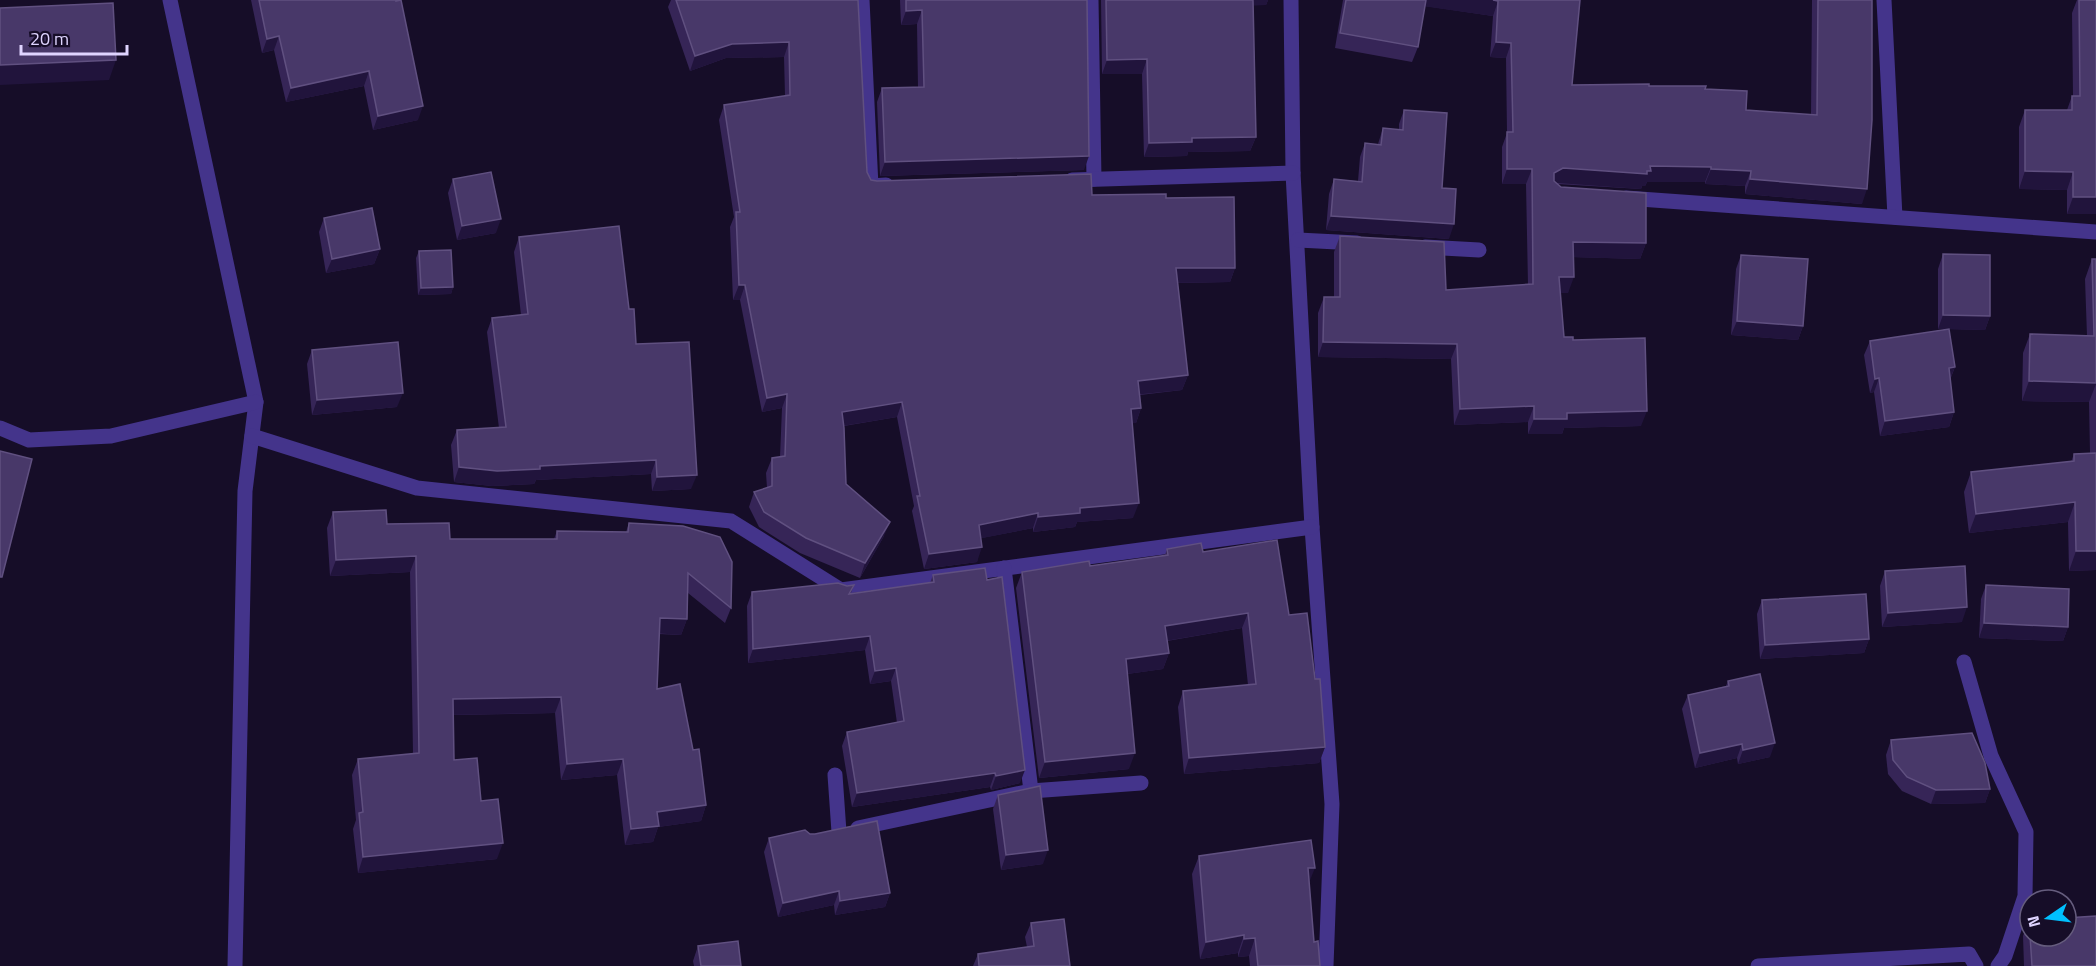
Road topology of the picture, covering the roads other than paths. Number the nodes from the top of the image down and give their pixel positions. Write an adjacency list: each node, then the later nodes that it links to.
1 (170, 0): 17 (street)
2 (862, 0): 9 (street)
3 (1090, 0): 7 (street)
4 (1291, 0): 6 (street)
5 (1884, 0): 11 (street)
6 (1293, 173): 7 (street); 13 (street)
7 (1094, 179): 8 (street)
8 (1059, 180)
9 (907, 185)
10 (1616, 197): 11 (street)
11 (1895, 217): 12 (street)
12 (2096, 232)
13 (1298, 240): 14 (street); 20 (street)
14 (1377, 244)
15 (1411, 246): 16 (street)
16 (1479, 250)
17 (256, 402): 18 (street); 19 (street)
18 (0, 428)
19 (252, 436): 21 (street); 26 (street)
20 (1312, 527): 21 (street); 27 (street)
21 (1004, 568): 25 (street)
22 (1964, 662): 30 (street)
23 (836, 775): 25 (street)
24 (1141, 783): 25 (street)
25 (1031, 791)
26 (235, 966)
27 (1326, 966)
28 (1758, 966): 29 (street)
29 (1976, 966)
30 (1998, 966)

